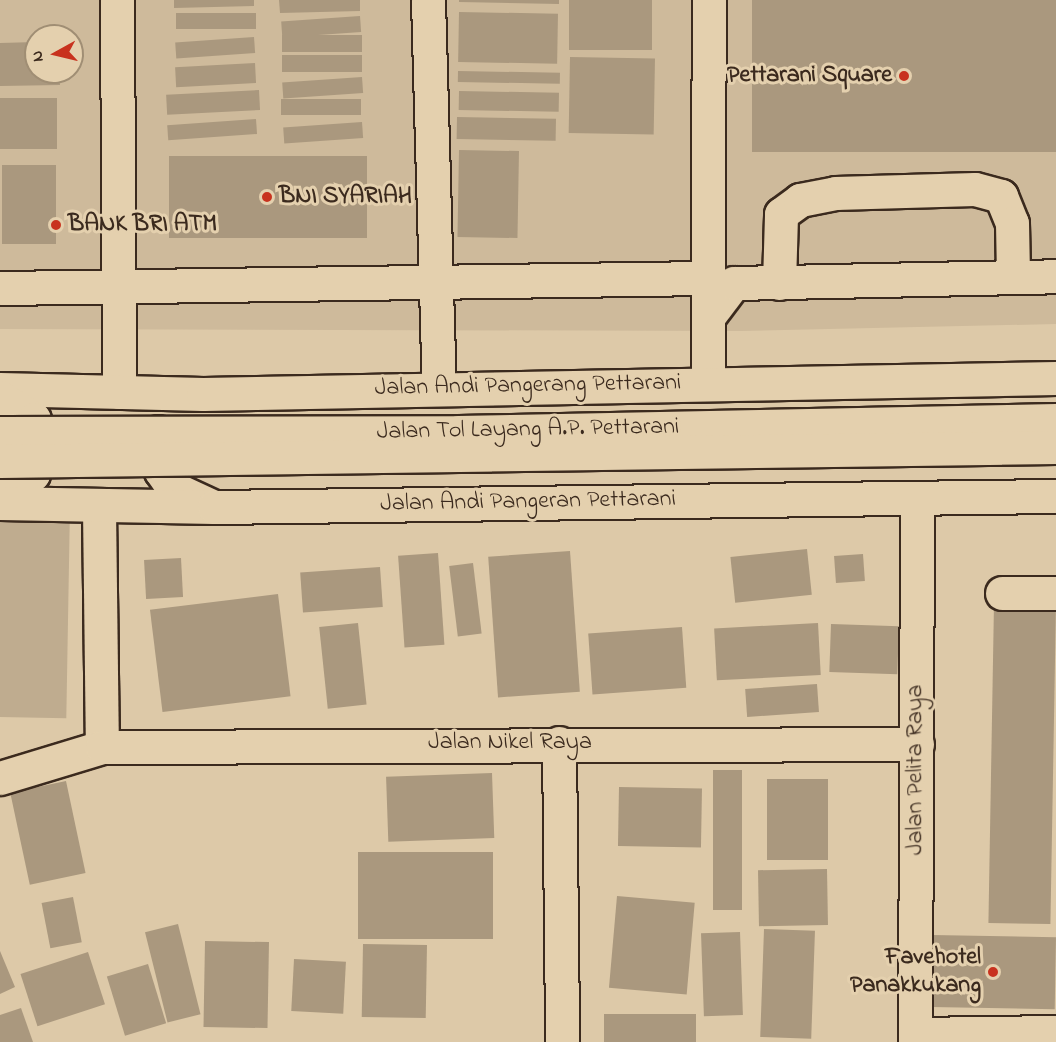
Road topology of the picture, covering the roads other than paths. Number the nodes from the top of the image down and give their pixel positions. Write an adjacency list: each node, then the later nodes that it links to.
1 (117, 0): 8 (main road)
2 (428, 0): 6 (main road)
3 (709, 0): 10 (main road)
4 (1056, 276): 5 (main road)
5 (1013, 277): 7 (main road); 7 (main road)
6 (436, 282): 8 (main road); 10 (main road); 13 (main road)
7 (779, 283): 10 (main road)
8 (118, 285): 9 (main road); 15 (main road)
9 (0, 288)
10 (714, 298): 12 (main road)
11 (1056, 378): 12 (main road, Jalan Andi Pangerang Pettarani)
12 (708, 382): 13 (main road, Jalan Andi Pangerang Pettarani)
13 (439, 388): 16 (main road, Jalan Andi Pangerang Pettarani)
14 (0, 389): 15 (main road, Jalan Andi Pangerang Pettarani)
15 (119, 392): 16 (main road, Jalan Andi Pangerang Pettarani)
16 (202, 394): 26 (main road)
17 (0, 397): 22 (main road)
18 (1056, 420): 19 (main road, Jalan Tol Layang A.P. Pettarani, bridge)
19 (0, 433)
20 (1056, 447): 21 (main road, Jalan Tol Layang A.P. Pettarani, bridge)
21 (0, 461)
22 (0, 496)
23 (1056, 496): 24 (main road, Jalan Andi Pangeran Pettarani)
24 (917, 498): 26 (main road, Jalan Andi Pangeran Pettarani); 31 (main road, Jalan Pelita Raya)
25 (0, 503): 27 (main road, Jalan Andi Pangeran Pettarani)
26 (214, 507): 27 (main road, Jalan Andi Pangeran Pettarani)
27 (99, 508): 32 (main road)
28 (1002, 593): 29 (main road)
29 (1056, 593)
30 (559, 744): 31 (main road, Jalan Nikel Raya); 32 (main road, Jalan Nikel Raya); 36 (main road)
31 (917, 744): 35 (main road, Jalan Pelita Raya)
32 (102, 747): 33 (main road, Jalan Nikel Raya)
33 (0, 778)
34 (1056, 1032): 35 (main road)
35 (915, 1038)
36 (562, 1042)

